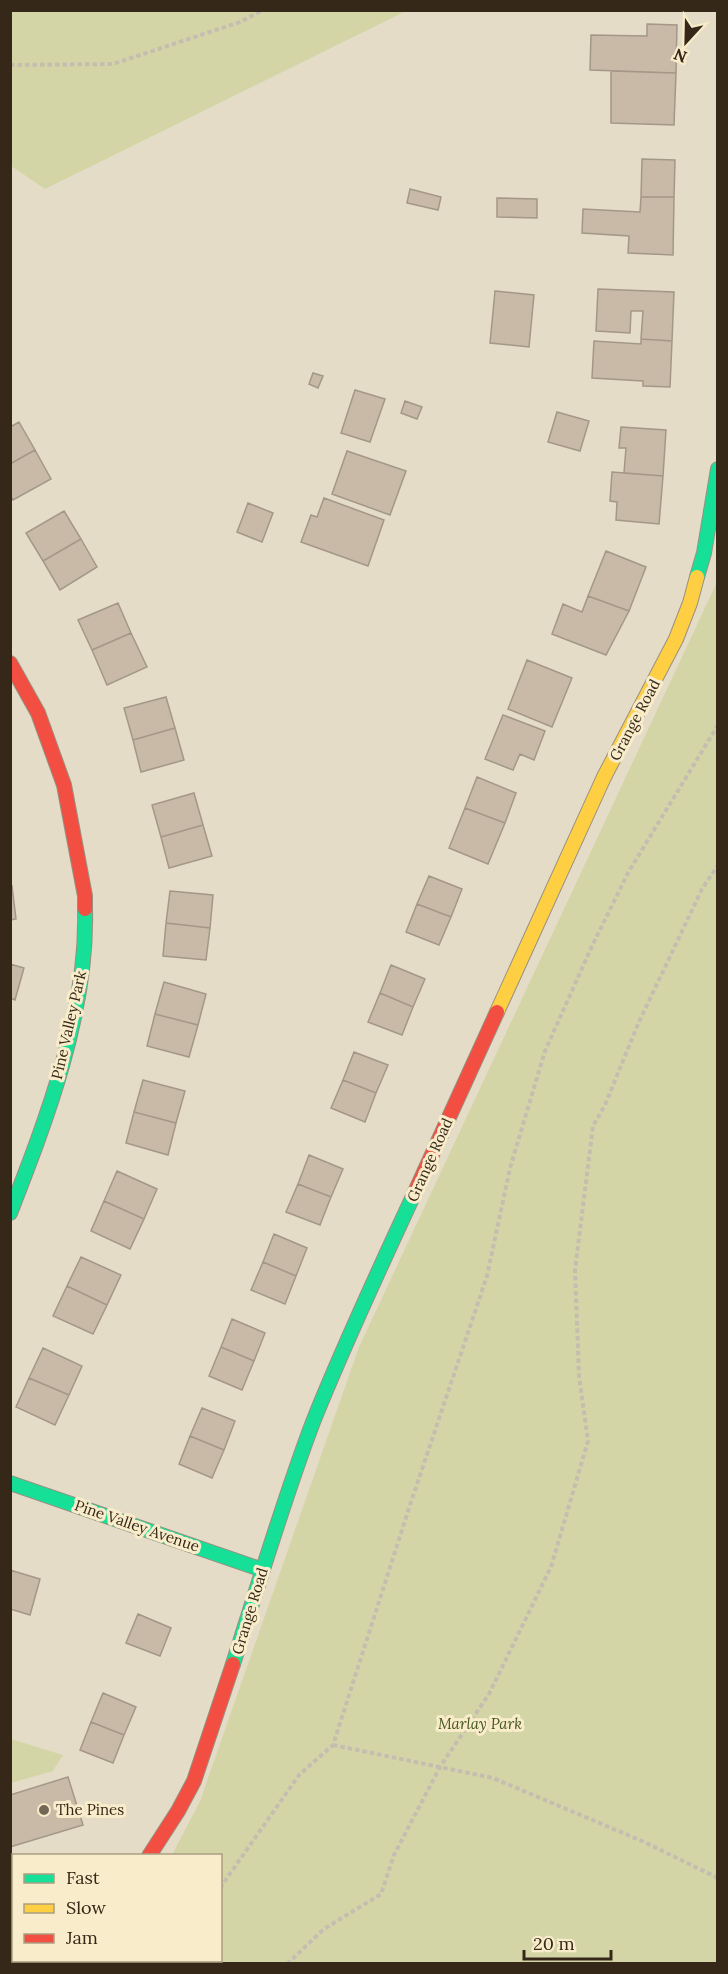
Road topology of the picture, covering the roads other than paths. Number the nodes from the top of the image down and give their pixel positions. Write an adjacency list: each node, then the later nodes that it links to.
1 (717, 469): 5 (street, Grange Road)
2 (10, 663): 3 (street, Pine Valley Park)
3 (10, 1213)
4 (10, 1483): 5 (street, Pine Valley Avenue)
5 (263, 1570): 6 (street, Grange Road)
6 (150, 1854)

